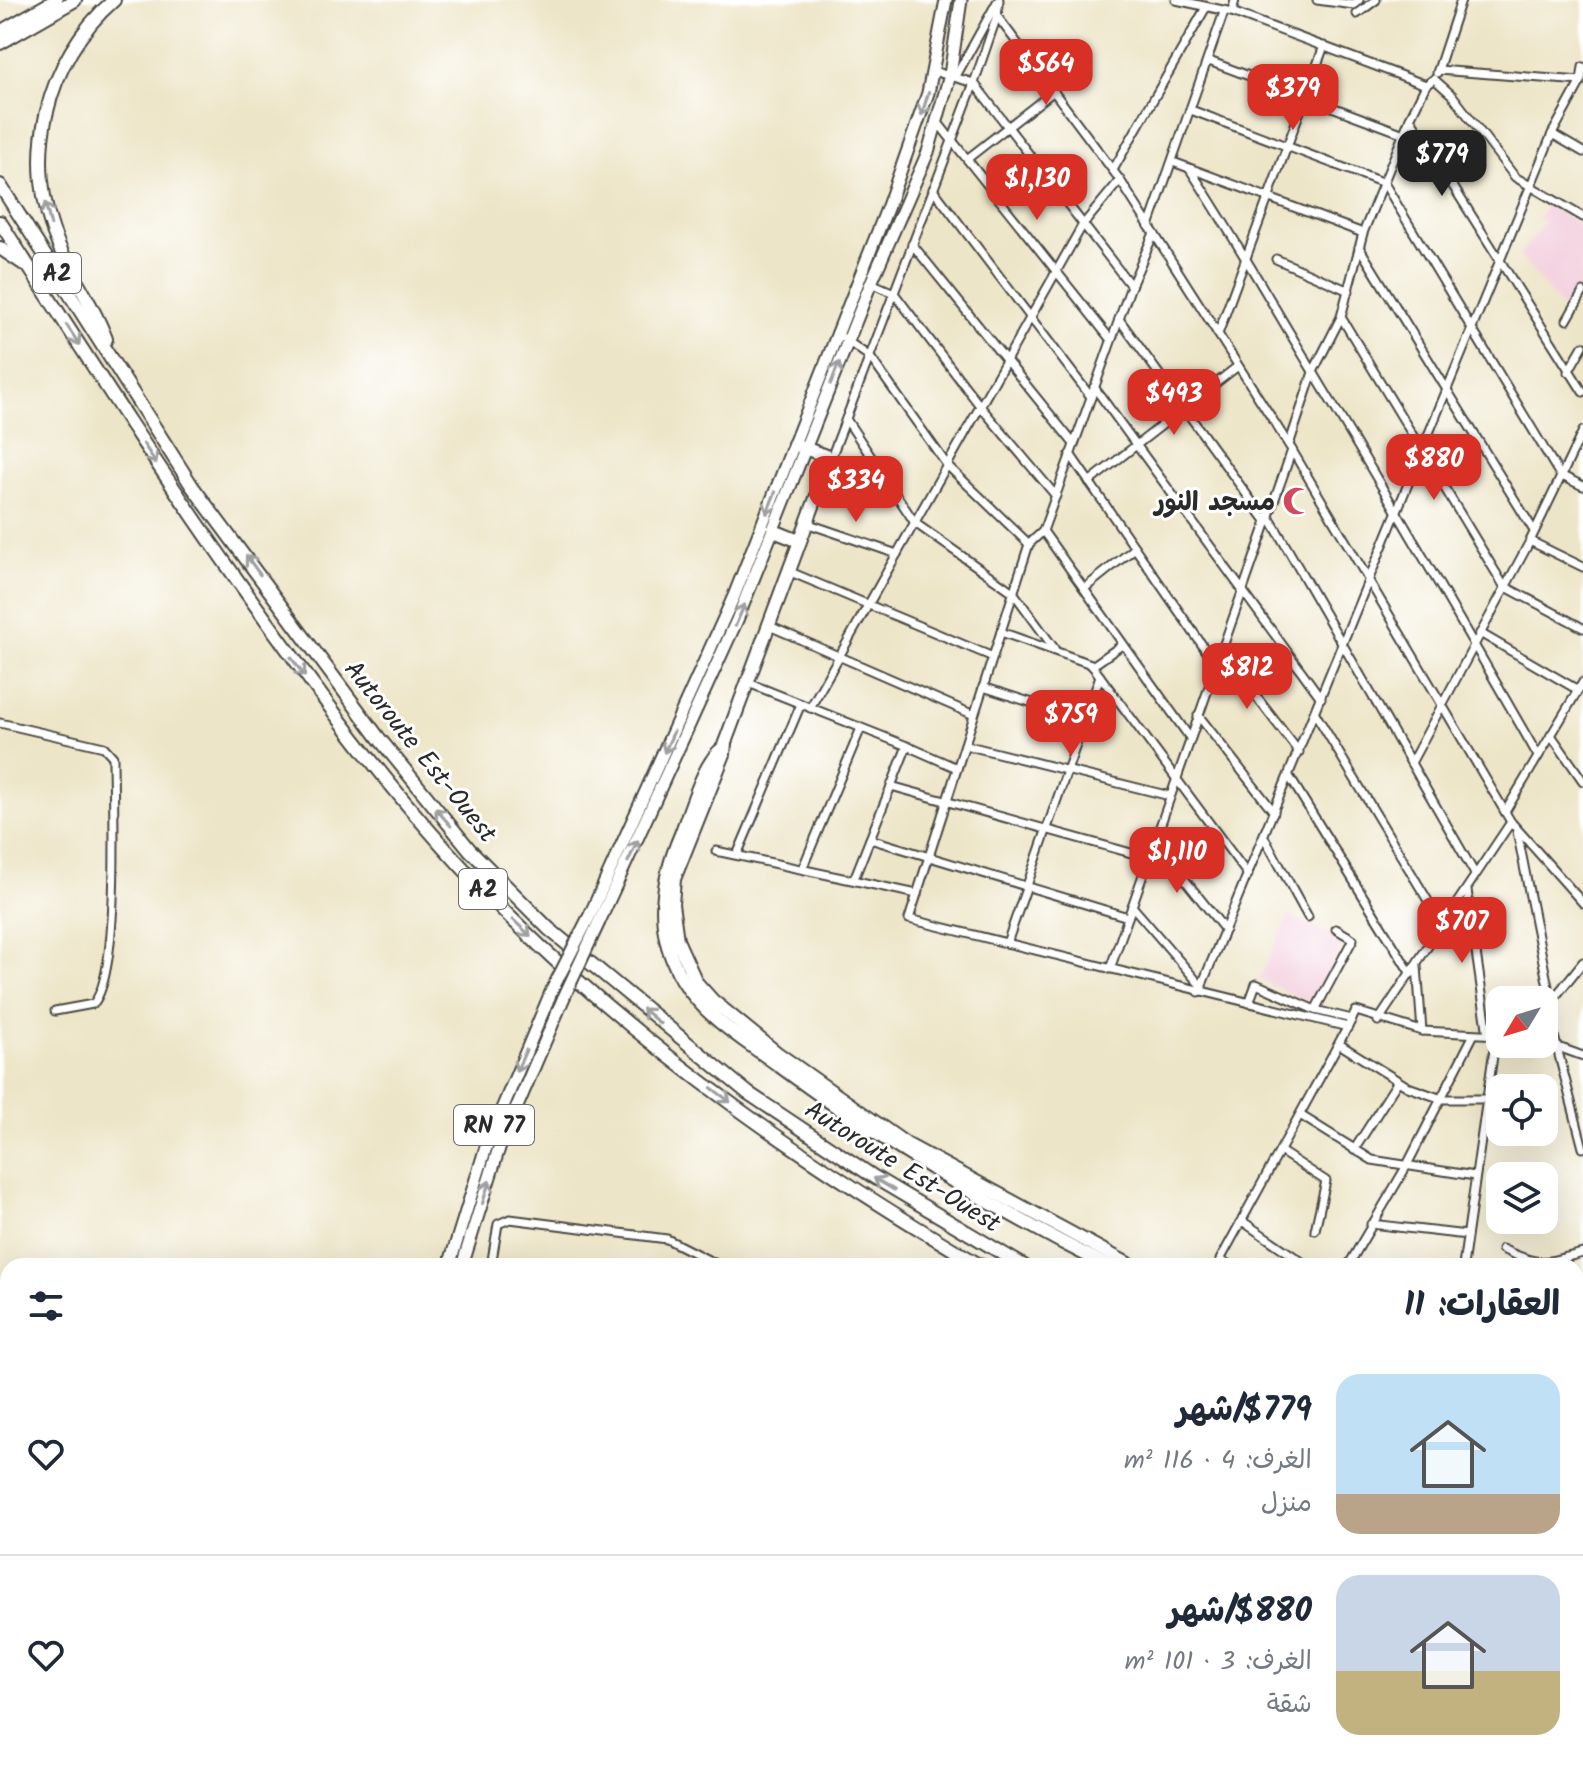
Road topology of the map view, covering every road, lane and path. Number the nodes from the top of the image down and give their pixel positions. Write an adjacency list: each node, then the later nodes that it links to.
1 (56, 0): 17 (highway)
2 (75, 0): 18 (highway)
3 (114, 0): 81 (highway, one-way to 3)
4 (946, 0): 22 (main road)
5 (961, 0): 24 (main road)
6 (999, 0): 16 (street); 24 (street)
7 (1176, 0): 13 (street)
8 (1235, 0): 14 (street)
9 (1317, 0): 10 (street)
10 (1359, 0)
11 (1376, 0): 15 (street)
12 (1461, 0): 23 (street)
13 (1205, 9): 14 (street); 42 (street)
14 (1228, 12): 19 (street); 20 (street)
15 (1357, 14)
16 (997, 16): 26 (street); 28 (street)
17 (0, 32)
18 (0, 43)
19 (1324, 46): 27 (street); 29 (street)
20 (1209, 61): 29 (street); 30 (street)
21 (1583, 67): 25 (street)
22 (933, 71): 24 (street); 57 (main road, one-way to 57)
23 (1436, 74): 25 (street); 27 (street); 46 (street)
24 (953, 75): 26 (street); 32 (main road)
25 (1581, 81): 35 (street)
26 (974, 83): 33 (street); 36 (street)
27 (1426, 85): 31 (street)
28 (1054, 91): 33 (street); 42 (street)
29 (1305, 97): 34 (street); 37 (street)
30 (1191, 110): 37 (street); 40 (street)
31 (1410, 118): 34 (street); 61 (street)
32 (939, 124): 36 (street); 60 (main road)
33 (1007, 130): 39 (street); 51 (street)
34 (1404, 134): 44 (street)
35 (1552, 134): 38 (street); 46 (street)
36 (953, 138): 39 (street); 47 (street)
37 (1287, 146): 44 (street); 48 (street)
38 (1583, 152)
39 (967, 159): 63 (street)
40 (1173, 162): 41 (street); 52 (street)
41 (1189, 168): 48 (street); 58 (street)
42 (1113, 170): 43 (street)
43 (1120, 180): 51 (street); 52 (street)
44 (1384, 183): 53 (street); 73 (street)
45 (0, 185): 81 (highway, Autoroute Est-Ouest / A2)
46 (1531, 187): 49 (street); 61 (street)
47 (933, 189): 54 (street); 71 (street)
48 (1268, 198): 53 (street); 58 (street)
49 (1583, 217)
50 (0, 222): 62 (highway, Autoroute Est-Ouest / A2)
51 (1082, 226): 63 (street); 65 (street)
52 (1152, 230): 65 (street); 75 (street)
53 (1363, 233): 55 (street)
54 (912, 244): 68 (street); 80 (street)
55 (1359, 247): 66 (street); 86 (street)
56 (0, 248): 62 (highway)
57 (868, 255): 60 (main road); 74 (main road)
58 (1247, 255): 75 (street); 83 (street)
59 (1276, 259): 66 (street)
60 (881, 260): 64 (main road)
61 (1501, 261): 73 (street); 84 (street)
62 (30, 269): 234 (highway, Autoroute Est-Ouest / A2, one-way to 234)
63 (1056, 271): 71 (street); 76 (street)
64 (871, 283): 68 (street); 77 (main road)
65 (1131, 286): 70 (street)
66 (1349, 291): 69 (street)
67 (1583, 292): 72 (street)
68 (894, 293): 79 (street); 89 (street)
69 (1341, 317): 83 (street); 98 (street)
70 (1119, 319): 76 (street); 90 (street)
71 (1029, 320): 80 (street); 88 (street)
72 (1567, 320)
73 (1471, 330): 86 (street); 102 (street)
74 (836, 333): 77 (street); 93 (main road)
75 (1218, 334): 82 (street)
76 (1111, 340): 85 (street)
77 (847, 341): 79 (street); 97 (main road, one-way to 77)
78 (1583, 346): 84 (street)
79 (870, 357): 91 (street); 101 (street)
80 (1007, 359): 89 (street); 94 (street)
81 (113, 361): 235 (highway, Autoroute Est-Ouest / A2, one-way to 81)
82 (1238, 366): 90 (street); 96 (street)
83 (1313, 372): 96 (street); 106 (street)
84 (1568, 372): 87 (street)
85 (1094, 387): 88 (street); 95 (street)
86 (1447, 391): 98 (street); 112 (street)
87 (1583, 392)
88 (1091, 397): 94 (street)
89 (980, 406): 101 (street); 105 (street)
90 (1185, 408): 95 (street); 107 (street)
91 (846, 419): 100 (street); 109 (street)
92 (1583, 431): 102 (street)
93 (794, 444): 97 (highway); 192 (main road, one-way to 192)
94 (1074, 444): 99 (street)
95 (1137, 446): 103 (street); 124 (street)
96 (1290, 448): 107 (street); 120 (street)
97 (807, 449): 100 (highway); 110 (main road)
98 (1421, 451): 106 (street); 121 (street)
99 (1070, 454): 103 (street); 105 (street)
100 (831, 458): 108 (highway)
101 (947, 465): 109 (street); 115 (street)
102 (1560, 475): 104 (street); 112 (street)
103 (1089, 482): 116 (street)
104 (1583, 486)
105 (1056, 496): 111 (street)
106 (1396, 506): 120 (street); 130 (street)
107 (1267, 518): 124 (street); 132 (street)
108 (806, 523): 113 (highway); 117 (street)
109 (915, 523): 117 (street); 123 (street)
110 (774, 531): 113 (highway); 192 (main road, one-way to 110)
111 (1043, 531): 115 (street); 122 (street)
112 (1534, 531): 114 (street)
113 (799, 541): 119 (highway)
114 (1530, 541): 118 (street); 121 (street)
115 (1029, 544): 123 (street)
116 (1135, 548): 122 (street); 137 (street)
117 (897, 554): 125 (street)
118 (1583, 567)
119 (788, 571): 125 (street); 126 (highway)
120 (1369, 580): 132 (street); 146 (street)
121 (1504, 586): 127 (street); 129 (street)
122 (1085, 588): 131 (street)
123 (1013, 592): 128 (street); 133 (street)
124 (1241, 592): 134 (street); 144 (street)
125 (868, 604): 135 (street); 136 (street)
126 (767, 625): 135 (street); 140 (highway)
127 (1583, 628)
128 (1001, 632): 133 (street); 136 (street)
129 (1480, 633): 130 (street); 143 (street)
130 (1473, 642): 146 (street); 160 (street)
131 (1122, 645): 138 (street); 155 (street)
132 (1343, 646): 144 (street); 161 (street)
133 (1055, 650): 138 (street)
134 (1221, 651): 137 (street); 159 (street)
135 (839, 656): 147 (street); 149 (street)
136 (993, 657): 142 (street)
137 (1216, 665): 150 (street)
138 (1092, 666): 139 (street)
139 (1100, 676): 151 (street); 165 (street)
140 (746, 682): 145 (street); 156 (highway)
141 (1583, 682): 143 (street)
142 (983, 687): 149 (street); 151 (street)
143 (1578, 690): 154 (street)
144 (1321, 698): 148 (street)
145 (801, 704): 147 (street); 178 (street)
146 (1441, 706): 161 (street); 171 (street)
147 (810, 708): 153 (street)
148 (1315, 713): 159 (street); 193 (street)
149 (974, 715): 157 (street)
150 (1198, 715): 155 (street); 170 (street)
151 (1082, 719): 163 (street)
152 (0, 723): 207 (street)
153 (861, 728): 158 (street); 181 (street)
154 (1551, 735): 160 (street); 166 (street)
155 (1190, 738): 165 (street)
156 (725, 740): 236 (highway); 237 (highway)
157 (965, 745): 162 (street); 163 (street)
158 (907, 746): 162 (street); 167 (street)
159 (1299, 752): 164 (street)
160 (1538, 756): 171 (street)
161 (1411, 763): 182 (street)
162 (957, 768): 169 (street)
163 (1064, 772): 168 (street); 173 (street)
164 (1289, 776): 170 (street); 200 (street)
165 (1176, 778): 168 (street); 183 (street)
166 (1583, 781)
167 (891, 786): 169 (street); 175 (street)
168 (1170, 796): 176 (street)
169 (947, 802): 173 (street); 179 (street)
170 (1274, 812): 174 (street)
171 (1505, 812): 172 (street)
172 (1514, 825): 182 (street); 188 (street); 201 (street)
173 (1045, 831): 180 (street); 185 (street)
174 (1264, 837): 183 (street); 191 (street)
175 (870, 839): 179 (street); 184 (street)
176 (1154, 841): 180 (street); 195 (street)
177 (716, 851): 178 (street)
178 (737, 855): 181 (street)
179 (929, 857): 185 (street); 187 (street)
180 (1149, 858): 189 (street)
181 (803, 867): 184 (street)
182 (1475, 874): 186 (street)
183 (1248, 875): 195 (street)
184 (854, 879): 187 (street)
185 (1026, 887): 190 (street); 196 (street)
186 (1467, 890): 193 (street); 202 (street)
187 (917, 894): 196 (street)
188 (1583, 903)
189 (1132, 906): 190 (street); 203 (street)
190 (1128, 917): 199 (street)
191 (1308, 917)
192 (595, 919): 230 (main road, RN 77, one-way to 230, bridge); 231 (main road, one-way to 192, bridge)
193 (1442, 924): 198 (street)
194 (1336, 929): 206 (street)
195 (1225, 930): 203 (street)
196 (1007, 943): 199 (street)
197 (1583, 962): 204 (street)
198 (1417, 964): 200 (street); 210 (street)
199 (1110, 969): 203 (street)
200 (1411, 974): 208 (street)
201 (1548, 986)
202 (1486, 988)
203 (1200, 989): 205 (street)
204 (1558, 993)
205 (1249, 1003): 206 (street); 209 (street)
206 (1315, 1010): 209 (street)
207 (55, 1011)
208 (1378, 1021): 209 (street); 210 (street)
209 (1350, 1023): 213 (street)
210 (1422, 1031): 212 (street)
211 (1486, 1035): 212 (street)
212 (1473, 1036): 217 (street)
213 (1339, 1044): 216 (street); 219 (street)
214 (1558, 1047): 215 (street); 220 (street)
215 (1583, 1056)
216 (1398, 1081): 217 (street); 221 (street)
217 (1442, 1099): 218 (street); 223 (street)
218 (1486, 1099): 224 (street)
219 (1300, 1115): 221 (street); 222 (street)
220 (1583, 1148)
221 (1354, 1150): 223 (street)
222 (1280, 1151): 225 (street); 227 (street)
223 (1406, 1167): 224 (street); 226 (street)
224 (1475, 1176): 228 (street)
225 (1242, 1221): 238 (street); 239 (street)
226 (1371, 1224): 228 (street); 240 (street)
227 (1315, 1230)
228 (1467, 1235): 241 (street)
229 (1502, 1249): 242 (street)
230 (451, 1258)
231 (465, 1258)
232 (492, 1258): 233 (street)
233 (704, 1258)
234 (968, 1258)
235 (1011, 1258)
236 (1092, 1258)
237 (1117, 1258)
238 (1221, 1258)
239 (1296, 1258)
240 (1352, 1258)
241 (1464, 1258)
242 (1521, 1258)

